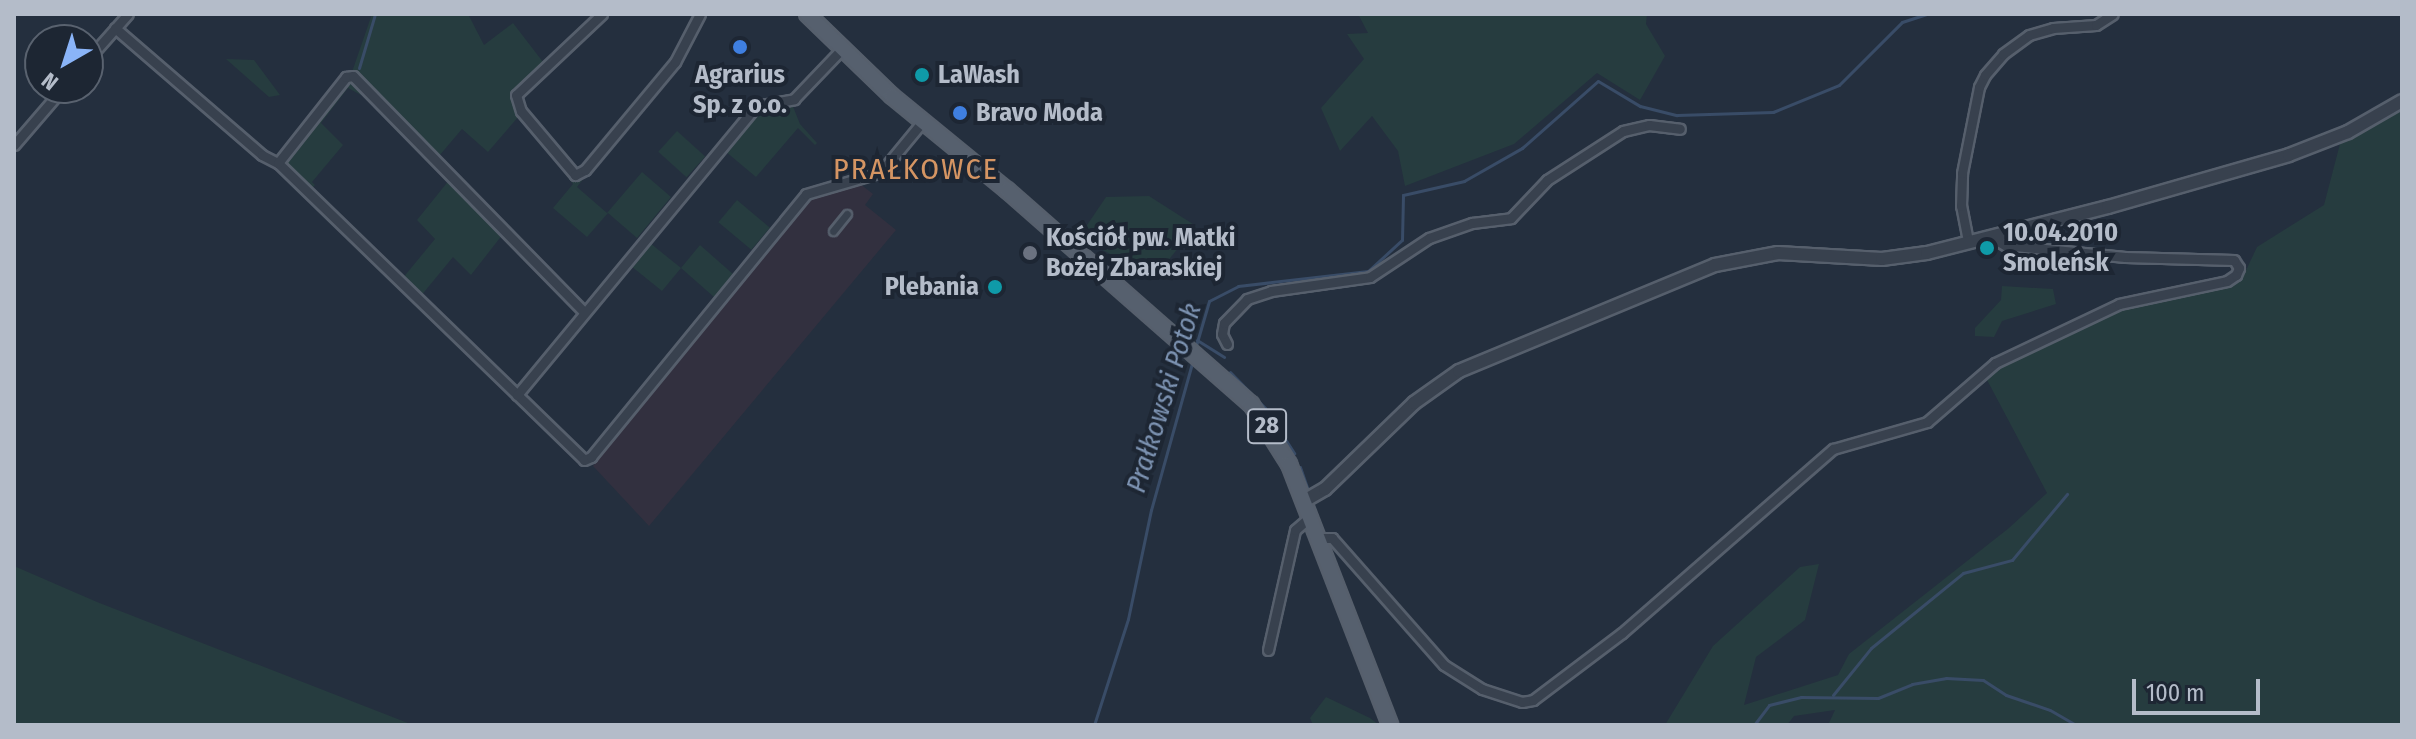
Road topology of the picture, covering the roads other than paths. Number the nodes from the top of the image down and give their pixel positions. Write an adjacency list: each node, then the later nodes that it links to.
1 (128, 14): 6 (street)
2 (602, 14): 3 (street)
3 (700, 14)
4 (807, 14): 8 (main road, 28)
5 (2113, 14): 18 (street)
6 (115, 28): 7 (street); 14 (street)
7 (104, 41)
8 (842, 49): 11 (main road, 28); 19 (street)
9 (2402, 101): 17 (street)
10 (49, 104): 13 (street)
11 (923, 121): 21 (street); 22 (main road, 28)
12 (1680, 129): 20 (street)
13 (14, 145)
14 (278, 163): 19 (street); 21 (street)
15 (847, 214): 16 (street)
16 (833, 231)
17 (1990, 237): 18 (street); 24 (street)
18 (1968, 241): 22 (street)
19 (584, 312): 21 (street)
20 (1227, 344)
21 (517, 395)
22 (1304, 501): 23 (main road, 28)
23 (1310, 517): 24 (main road, 28); 25 (street)
24 (1317, 538): 26 (main road, 28)
25 (1268, 650)
26 (1390, 725)

